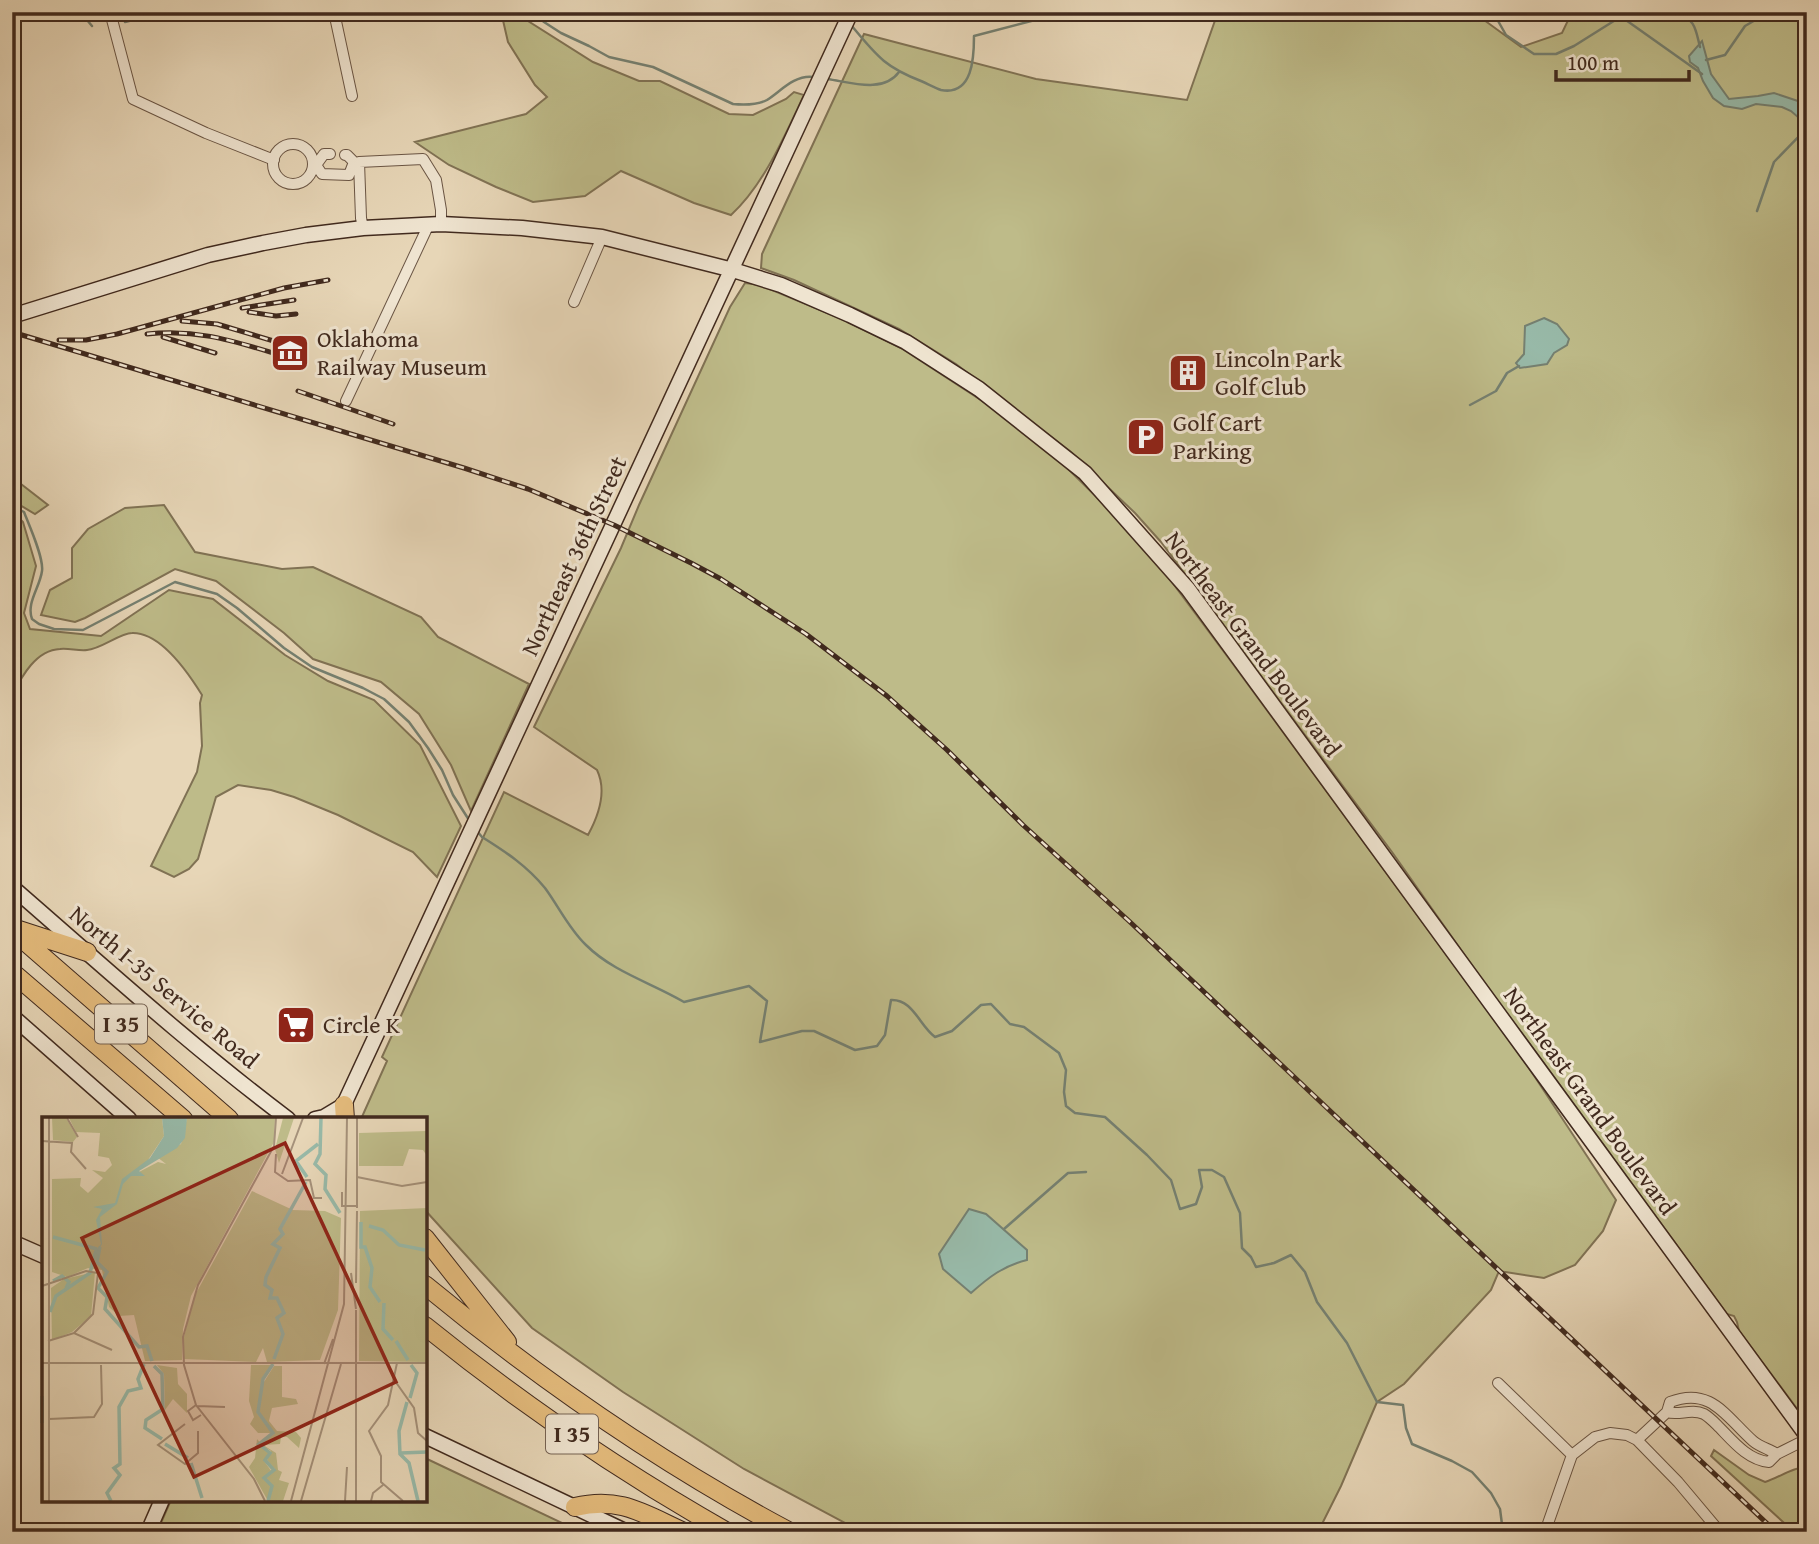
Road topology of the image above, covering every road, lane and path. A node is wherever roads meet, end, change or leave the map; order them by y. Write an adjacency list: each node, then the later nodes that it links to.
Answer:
1 (110, 12): 7 (street)
2 (334, 12): 4 (street)
3 (851, 12): 13 (street, Northeast 36th Street)
4 (352, 96)
5 (330, 154): 9 (street)
6 (345, 155): 8 (street)
7 (274, 160): 9 (street); 9 (street)
8 (356, 162): 9 (street); 10 (street); 11 (street)
9 (315, 164)
10 (435, 224): 11 (street, Northeast Grand Boulevard); 12 (street, Northeast Grand Boulevard); 16 (street)
11 (363, 228): 15 (street, Northeast Grand Boulevard)
12 (601, 237): 13 (street, Northeast Grand Boulevard); 14 (street)
13 (733, 270): 22 (street, Northeast 36th Street); 40 (street, Northeast Grand Boulevard)
14 (574, 302)
15 (12, 316)
16 (346, 401)
17 (12, 887): 19 (street, North I-35 Service Road)
18 (12, 929): 19 (highway); 25 (highway, I 35)
19 (87, 951): 26 (street, North I-35 Service Road)
20 (12, 972): 24 (highway, I 35)
21 (12, 1016): 23 (street)
22 (342, 1114): 27 (street)
23 (127, 1117)
24 (181, 1117)
25 (227, 1117)
26 (286, 1117)
27 (324, 1117)
28 (427, 1241): 33 (highway)
29 (12, 1242): 30 (street)
30 (42, 1255)
31 (427, 1287): 33 (highway, I 35)
32 (427, 1328): 52 (highway, I 35)
33 (522, 1361): 53 (highway, I 35)
34 (1498, 1383): 45 (street)
35 (1714, 1404): 36 (street); 37 (street); 38 (street)
36 (1667, 1412): 37 (street); 41 (street)
37 (1706, 1415): 42 (street)
38 (1745, 1433): 42 (street); 43 (street)
39 (427, 1437): 48 (street)
40 (1807, 1438): 44 (street)
41 (1637, 1440): 45 (street); 55 (street)
42 (1735, 1442): 46 (street)
43 (1759, 1446): 44 (street); 46 (street)
44 (1777, 1454): 46 (street)
45 (1572, 1455): 54 (street)
46 (1752, 1458)
47 (161, 1502): 49 (street)
48 (575, 1507): 50 (street); 51 (highway)
49 (148, 1532)
50 (627, 1532)
51 (684, 1532)
52 (727, 1532)
53 (790, 1532)
54 (1545, 1532)
55 (1720, 1532)

